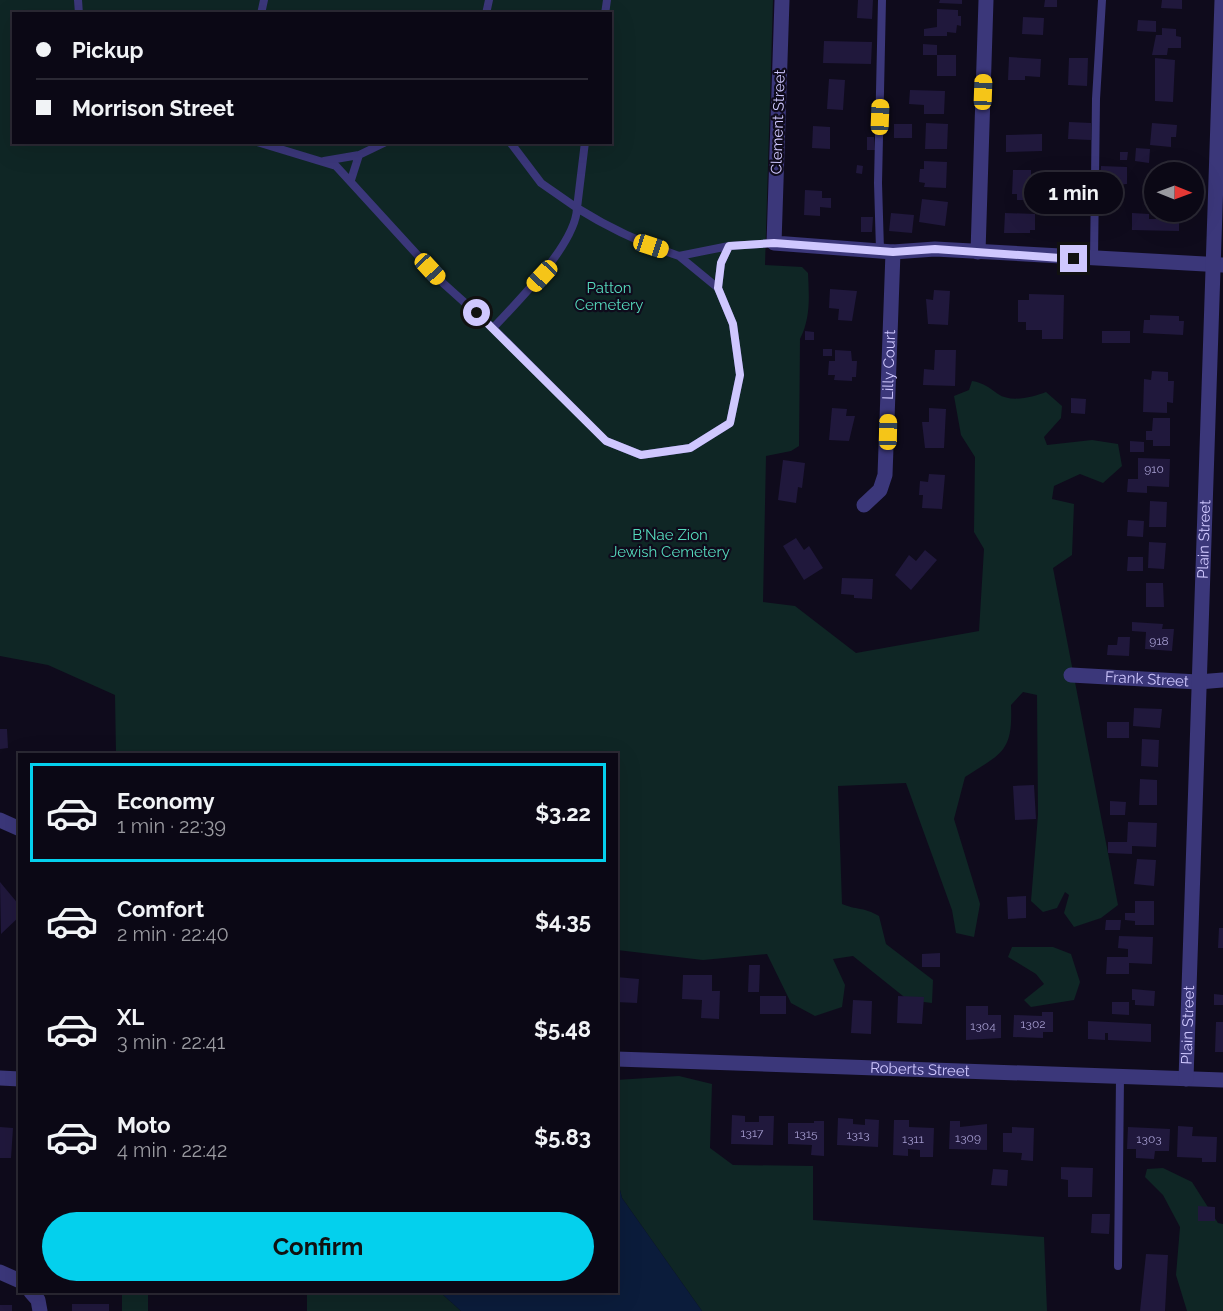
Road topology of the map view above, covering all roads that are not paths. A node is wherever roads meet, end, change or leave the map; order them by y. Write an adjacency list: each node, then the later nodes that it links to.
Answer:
1 (782, 0): 14 (street, Clement Street)
2 (882, 0): 16 (lane)
3 (986, 0): 17 (street)
4 (1102, 0): 19 (lane)
5 (1222, 0): 20 (street, Plain Street)
6 (264, 144): 11 (lane)
7 (382, 144): 10 (lane)
8 (512, 144): 13 (lane)
9 (585, 144): 13 (lane)
10 (359, 156): 11 (lane); 12 (lane)
11 (320, 161): 12 (lane)
12 (351, 180): 22 (lane)
13 (577, 208): 18 (lane); 22 (lane)
14 (774, 243): 15 (lane); 16 (street)
15 (729, 246): 18 (lane); 21 (lane)
16 (887, 251): 17 (street); 23 (street, Lilly Court)
17 (978, 252): 19 (street)
18 (679, 255): 21 (lane)
19 (1094, 260): 20 (street)
20 (1219, 265): 26 (street, Plain Street)
21 (718, 288): 22 (lane)
22 (494, 328)
23 (864, 505)
24 (1071, 675): 26 (street, Frank Street)
25 (1223, 680): 26 (street, Frank Street)
26 (1197, 681): 33 (street, Plain Street)
27 (0, 820): 28 (street)
28 (18, 828)
29 (618, 1059): 31 (street, Roberts Street)
30 (0, 1078): 32 (street)
31 (1120, 1078): 33 (street, Roberts Street); 35 (lane)
32 (18, 1079)
33 (1186, 1079): 34 (street, Roberts Street)
34 (1223, 1080)
35 (1119, 1266)
36 (0, 1272): 37 (street)
37 (18, 1280)
38 (32, 1293): 39 (street)
39 (40, 1311)

